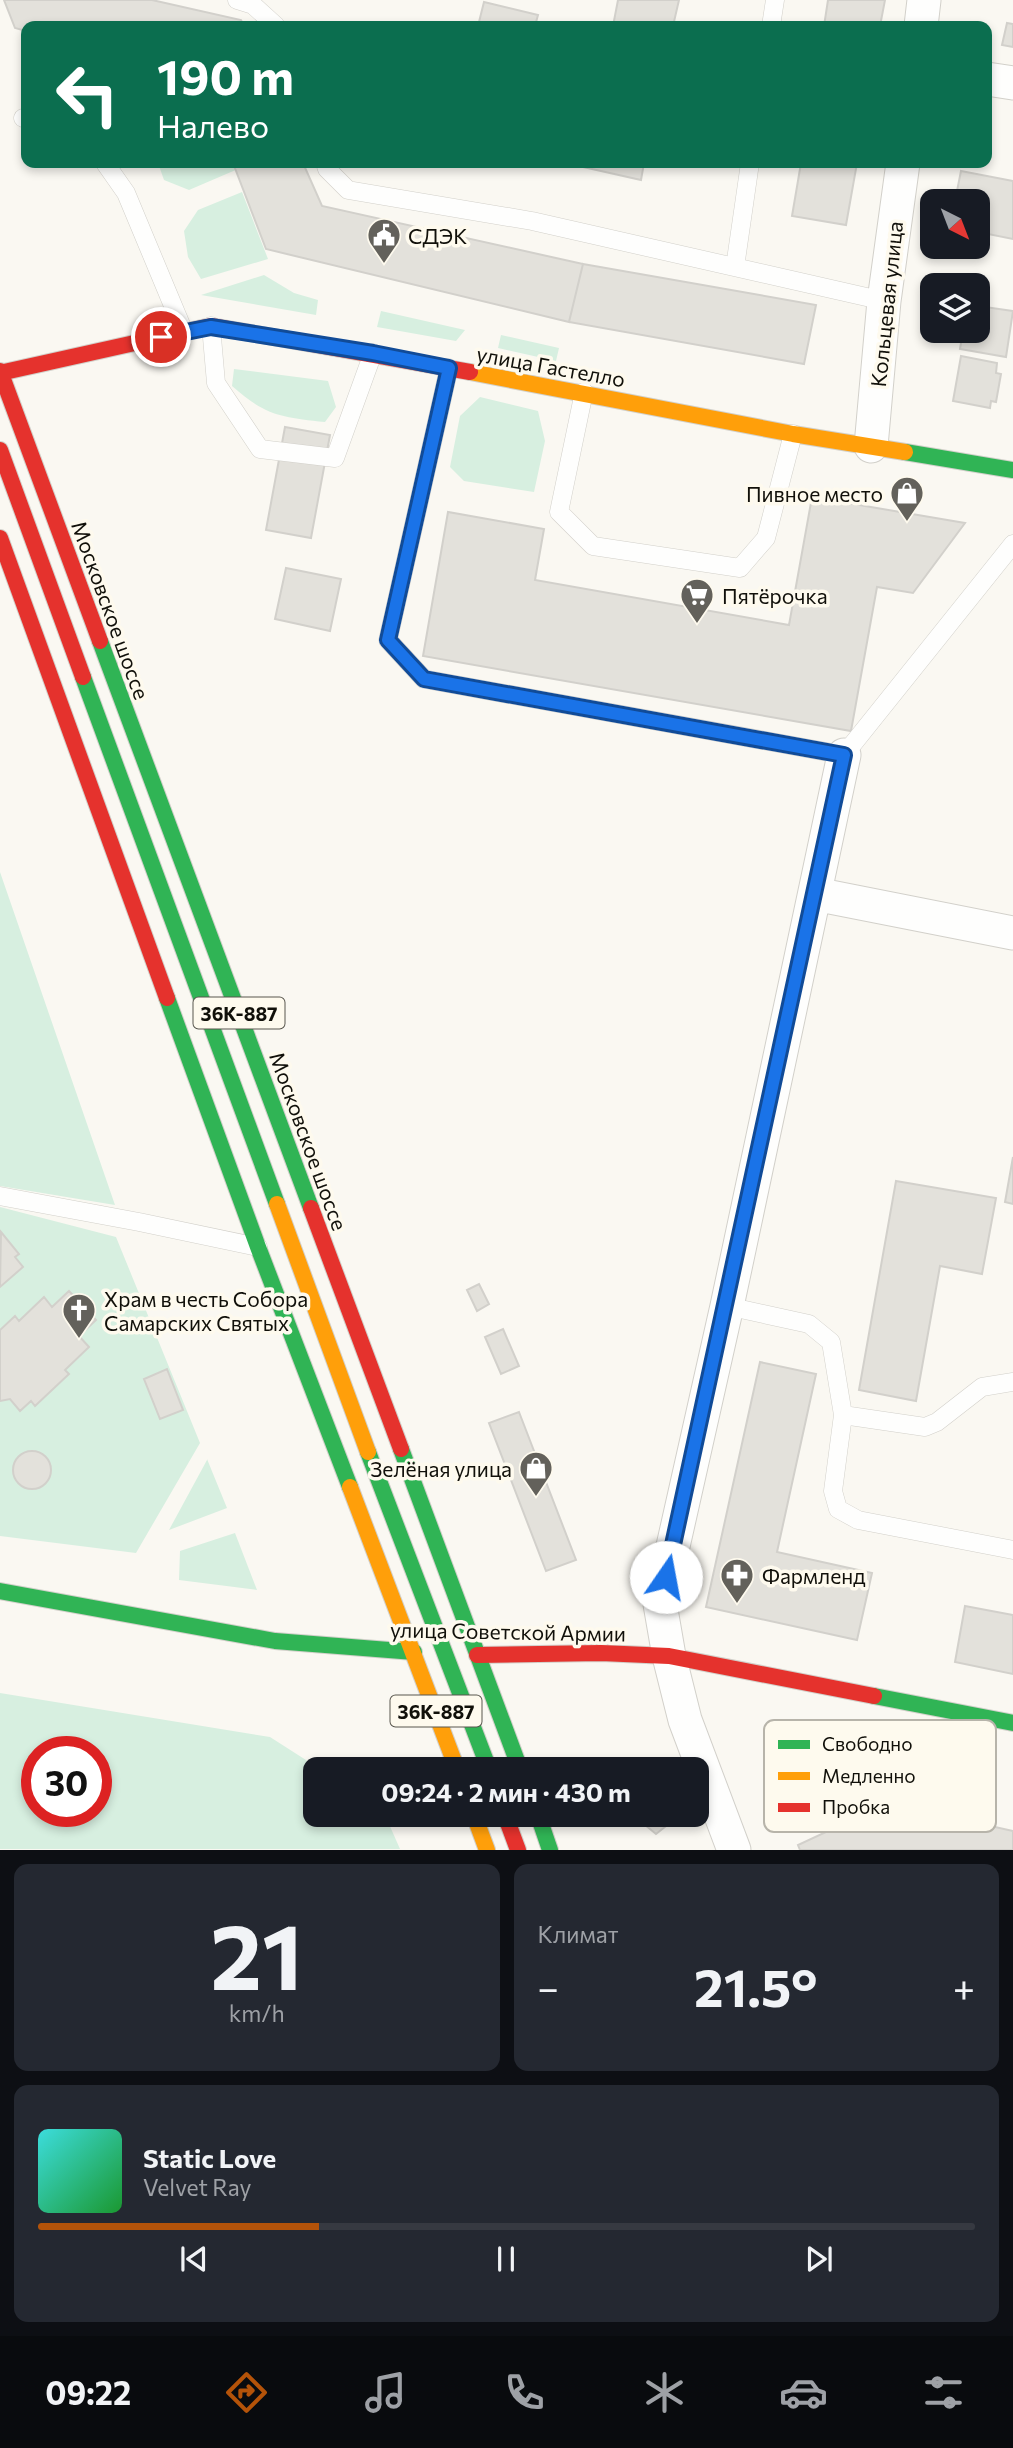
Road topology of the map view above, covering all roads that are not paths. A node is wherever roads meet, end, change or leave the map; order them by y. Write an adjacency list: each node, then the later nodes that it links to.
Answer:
1 (237, 0): 4 (lane)
2 (775, 0): 5 (lane)
3 (924, 0): 6 (street)
4 (271, 21)
5 (772, 21)
6 (922, 21)
7 (992, 80): 8 (street)
8 (1013, 83)
9 (108, 168): 16 (lane)
10 (327, 168): 13 (lane)
11 (749, 168): 13 (lane)
12 (902, 168): 14 (street, Кольцевая улица)
13 (735, 267): 14 (lane)
14 (884, 301): 22 (street, Кольцевая улица)
15 (211, 327): 16 (main road, улица Гастелло); 17 (main road, улица Гастелло); 17 (lane)
16 (184, 332): 19 (main road, улица Гастелло)
17 (373, 353): 18 (main road, улица Гастелло)
18 (449, 368): 20 (main road, улица Гастелло); 27 (lane)
19 (0, 372): 39 (main road, Московское шоссе / 36К-887)
20 (584, 392): 21 (main road, улица Гастелло); 21 (lane)
21 (793, 434): 22 (main road, улица Гастелло)
22 (871, 446): 24 (main road, улица Гастелло)
23 (0, 450): 38 (main road, 36К-887)
24 (1013, 470)
25 (0, 538): 31 (main road, 36К-887)
26 (1013, 544): 27 (lane)
27 (844, 755): 28 (street)
28 (815, 894): 29 (street); 32 (street)
29 (1013, 933)
30 (0, 1196): 31 (lane)
31 (258, 1247): 37 (main road, 36К-887)
32 (727, 1306): 34 (lane); 40 (street)
33 (1013, 1382): 34 (lane)
34 (843, 1415): 35 (lane)
35 (1013, 1550)
36 (0, 1591): 37 (main road, улица Советской Армии)
37 (414, 1652): 38 (main road, улица Советской Армии); 42 (main road, 36К-887)
38 (446, 1655): 39 (main road, улица Советской Армии); 43 (main road, 36К-887)
39 (477, 1655): 40 (main road, улица Советской Армии); 44 (main road, Московское шоссе / 36К-887)
40 (668, 1656): 41 (main road, улица Советской Армии); 51 (street)
41 (1013, 1723)
42 (453, 1757)
43 (484, 1757)
44 (515, 1757)
45 (478, 1827): 48 (main road)
46 (509, 1827): 49 (main road)
47 (542, 1827): 50 (main road)
48 (487, 1850)
49 (518, 1850)
50 (551, 1850)
51 (734, 1850)

